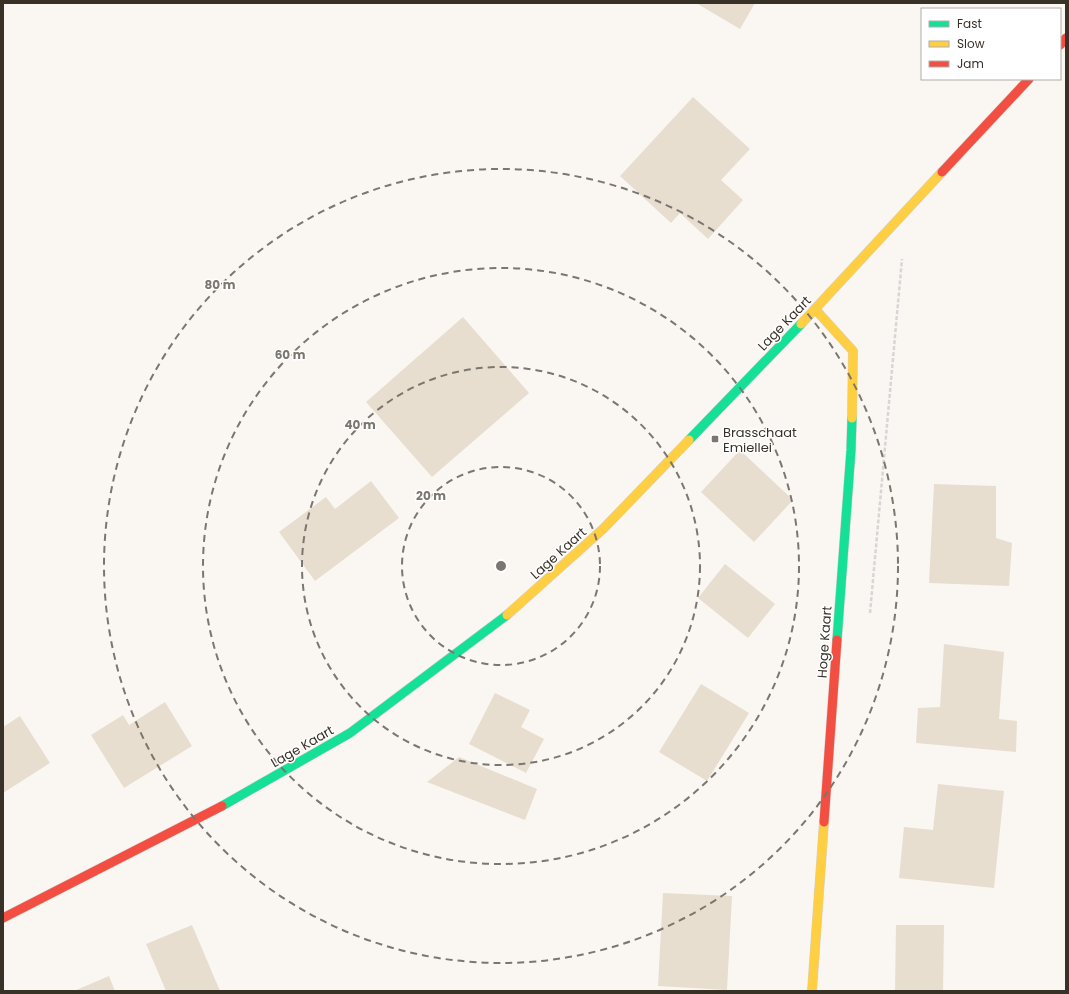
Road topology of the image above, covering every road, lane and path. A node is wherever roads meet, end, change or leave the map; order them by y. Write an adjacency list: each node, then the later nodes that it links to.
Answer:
1 (1027, 80): 2 (street, Lage Kaart)
2 (815, 309): 3 (street, Lage Kaart); 4 (street, Hoge Kaart)
3 (3, 918)
4 (812, 991)

